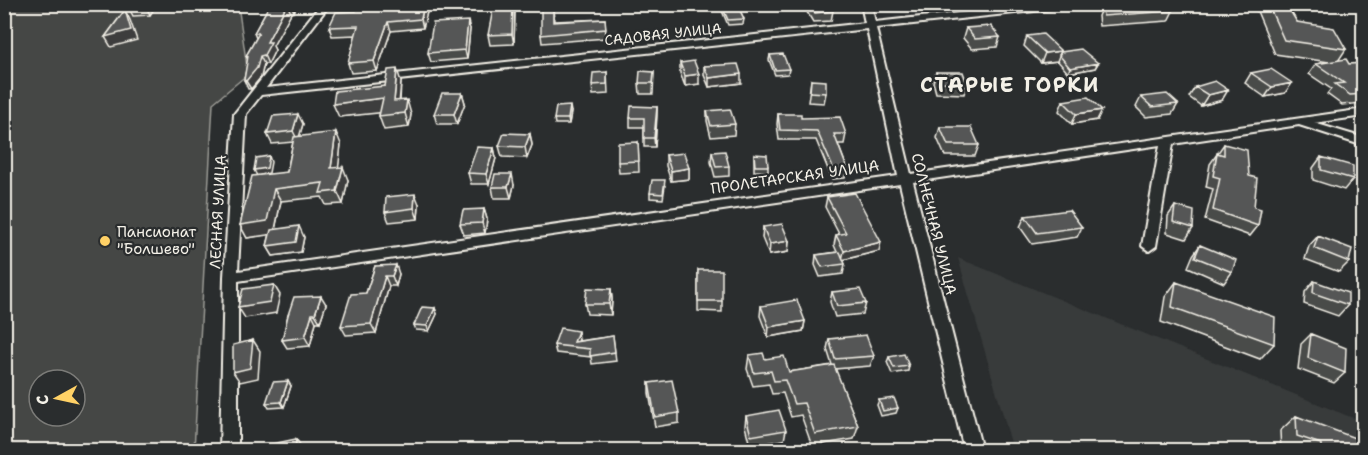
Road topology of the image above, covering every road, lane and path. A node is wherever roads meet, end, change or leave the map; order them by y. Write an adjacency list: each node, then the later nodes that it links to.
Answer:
1 (326, 4): 5 (street, ЛЕСНАЯ УЛИЦА)
2 (866, 4): 4 (street, СОЛНЕЧНАЯ УЛИЦА)
3 (1071, 4): 4 (street, САДОВАЯ УЛИЦА)
4 (871, 27): 5 (street, САДОВАЯ УЛИЦА); 10 (street, СОЛНЕЧНАЯ УЛИЦА)
5 (258, 92): 12 (street, ЛЕСНАЯ УЛИЦА)
6 (1364, 112): 7 (street, ПРОЛЕТАРСКАЯ УЛИЦА)
7 (1298, 121): 8 (street, ПРОЛЕТАРСКАЯ УЛИЦА); 9 (street)
8 (1167, 141): 10 (street, ПРОЛЕТАРСКАЯ УЛИЦА); 11 (street)
9 (1364, 142)
10 (905, 177): 12 (street, ПРОЛЕТАРСКАЯ УЛИЦА); 14 (street, СОЛНЕЧНАЯ УЛИЦА)
11 (1149, 246)
12 (231, 277): 13 (street, ЛЕСНАЯ УЛИЦА)
13 (229, 450)
14 (973, 450)

